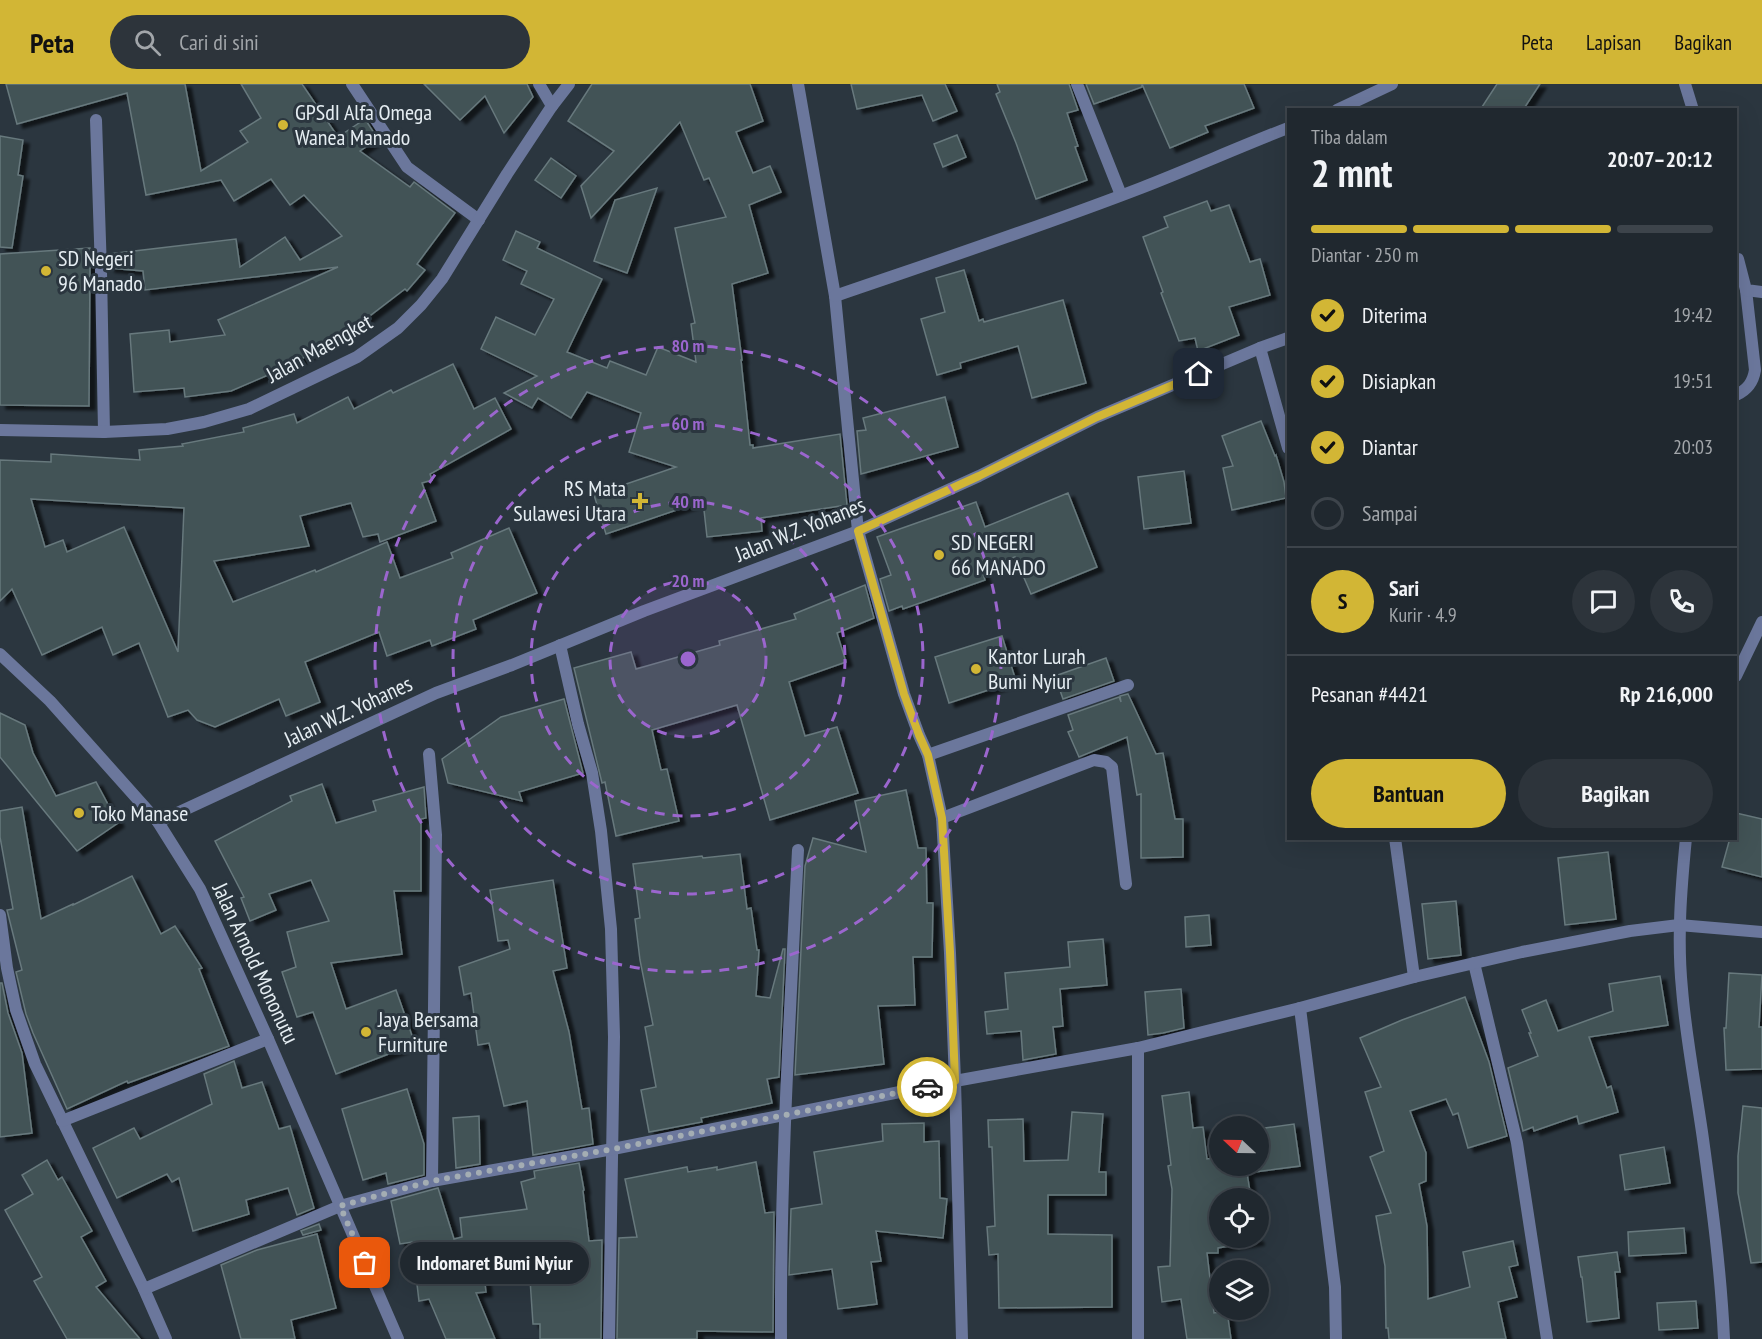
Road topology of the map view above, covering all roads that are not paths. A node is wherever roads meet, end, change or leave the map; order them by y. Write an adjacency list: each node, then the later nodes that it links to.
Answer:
1 (352, 84): 14 (street)
2 (539, 84): 8 (street)
3 (569, 84): 8 (street, Jalan Maengket)
4 (798, 84): 18 (street)
5 (1077, 84): 13 (street)
6 (1392, 84): 9 (street)
7 (1685, 84): 10 (street)
8 (552, 106): 14 (street, Jalan Maengket)
9 (1341, 108)
10 (1692, 108)
11 (96, 120): 23 (street)
12 (1287, 129): 13 (street)
13 (1121, 195): 18 (street)
14 (478, 220): 23 (street, Jalan Maengket)
15 (1737, 259): 16 (street)
16 (1746, 290): 17 (street); 21 (street)
17 (1762, 292)
18 (835, 296): 25 (street)
19 (1287, 338): 20 (street, Jalan W.Z. Yohanes)
20 (1260, 348): 24 (street); 25 (street, Jalan W.Z. Yohanes)
21 (1737, 393)
22 (0, 430): 23 (street, Jalan Maengket)
23 (104, 432)
24 (1287, 444)
25 (858, 531): 27 (street, Jalan W.Z. Yohanes); 32 (street)
26 (1762, 622): 29 (street)
27 (561, 645): 34 (street, Jalan W.Z. Yohanes); 50 (street)
28 (0, 654): 34 (street, Jalan Arnold Mononutu)
29 (1737, 674)
30 (1128, 685): 32 (street)
31 (429, 754): 51 (street)
32 (928, 755): 33 (street)
33 (942, 818): 38 (street); 47 (street)
34 (158, 822): 45 (street, Jalan Arnold Mononutu)
35 (1395, 840): 43 (street)
36 (1686, 840): 40 (street)
37 (798, 850): 48 (street)
38 (1126, 884)
39 (0, 915): 49 (street)
40 (1679, 924): 41 (street); 42 (street); 62 (street)
41 (1762, 932)
42 (1474, 963): 43 (street); 61 (street)
43 (1414, 977): 44 (street)
44 (1300, 1008): 46 (street); 60 (street)
45 (268, 1038): 49 (street); 52 (street, Jalan Arnold Mononutu)
46 (1138, 1048): 47 (street); 59 (street)
47 (955, 1081): 48 (street); 58 (street)
48 (784, 1115): 50 (street); 57 (street)
49 (62, 1121): 53 (street)
50 (613, 1149): 51 (street); 56 (street)
51 (432, 1181): 52 (street)
52 (340, 1206): 53 (street); 55 (street, Jalan Arnold Mononutu)
53 (144, 1289): 54 (street)
54 (166, 1339)
55 (398, 1339)
56 (609, 1339)
57 (781, 1339)
58 (962, 1339)
59 (1138, 1339)
60 (1336, 1339)
61 (1547, 1339)
62 (1724, 1339)

